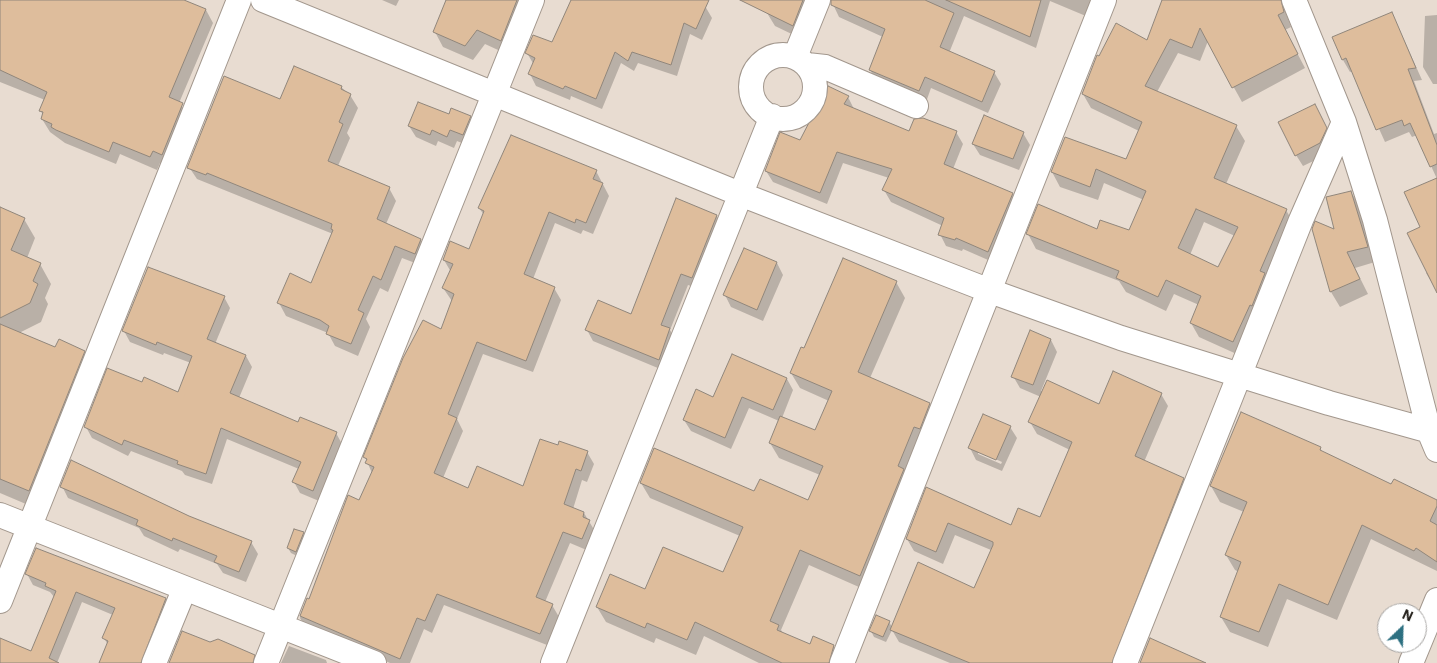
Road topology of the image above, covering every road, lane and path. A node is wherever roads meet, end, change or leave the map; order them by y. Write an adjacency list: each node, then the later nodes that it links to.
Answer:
1 (239, 0): 17 (street)
2 (263, 0): 8 (street)
3 (532, 0): 8 (street)
4 (818, 0): 7 (street)
5 (1104, 0): 13 (street)
6 (1294, 0): 11 (street)
7 (801, 61): 9 (street); 10 (street); 10 (street)
8 (494, 94): 12 (street); 21 (street)
9 (916, 106)
10 (772, 116): 12 (street)
11 (1344, 122): 14 (street); 15 (street)
12 (740, 194): 13 (street); 25 (street)
13 (990, 292): 14 (street); 26 (street)
14 (1238, 375): 15 (street); 27 (street)
15 (1434, 438)
16 (0, 515): 17 (street)
17 (29, 527): 18 (street); 20 (street)
18 (184, 590): 21 (street); 22 (street)
19 (1437, 600): 28 (street)
20 (0, 601)
21 (280, 626): 23 (street); 24 (street)
22 (154, 663)
23 (266, 663)
24 (374, 663)
25 (553, 663)
26 (842, 663)
27 (1125, 663)
28 (1411, 663)

